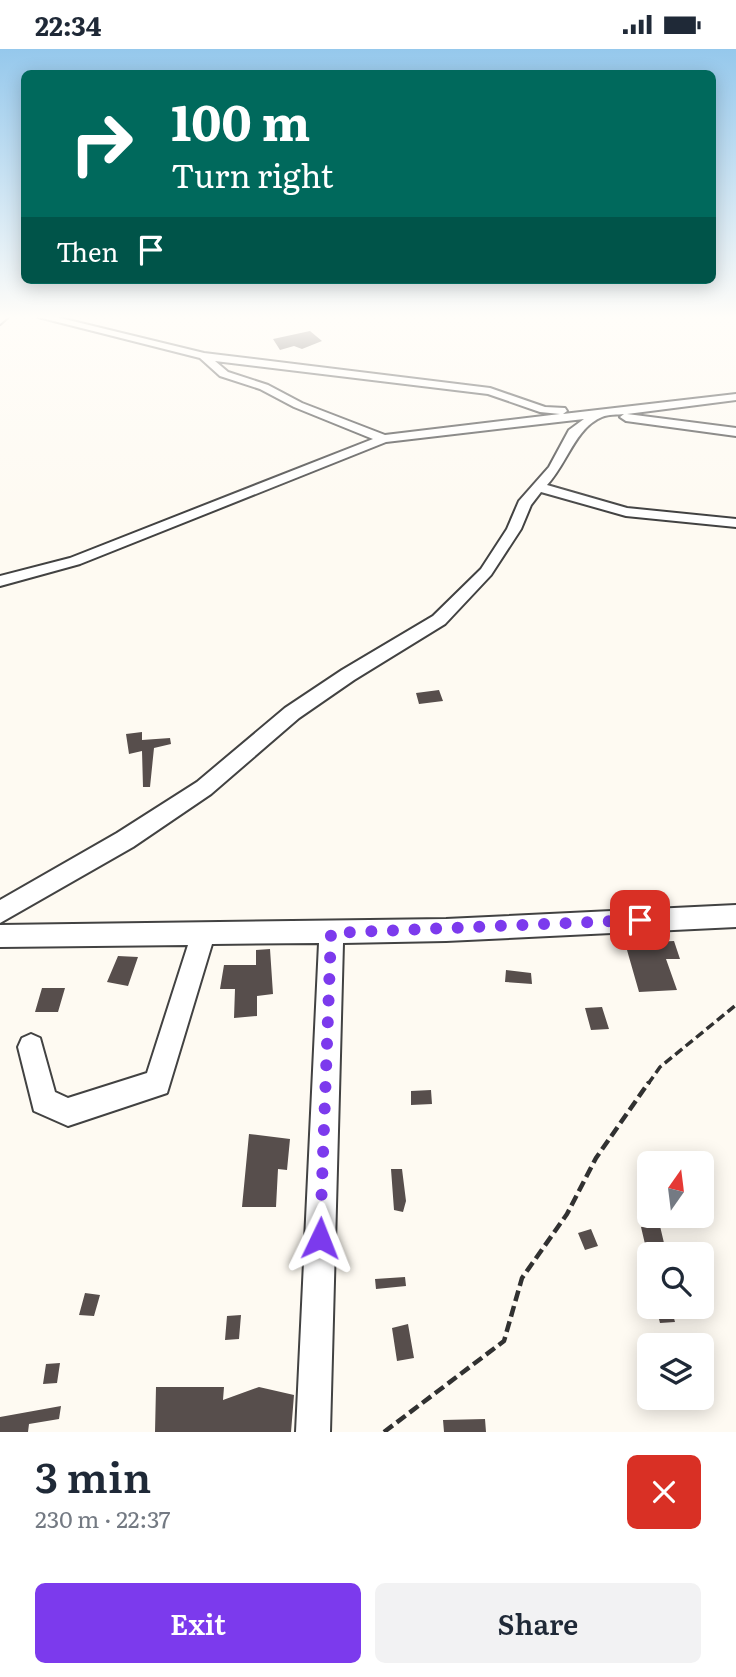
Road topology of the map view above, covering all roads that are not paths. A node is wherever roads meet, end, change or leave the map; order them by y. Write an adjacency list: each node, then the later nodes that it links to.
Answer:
1 (247, 382): 6 (street)
2 (413, 382): 4 (street)
3 (736, 397): 4 (street)
4 (599, 413): 5 (street); 6 (street); 7 (street)
5 (736, 432)
6 (384, 439): 9 (street)
7 (538, 487): 8 (street); 10 (street)
8 (736, 523)
9 (0, 581)
10 (0, 912)
11 (736, 916): 12 (street)
12 (331, 933): 13 (street); 16 (street)
13 (203, 935): 14 (street); 15 (street)
14 (0, 936)
15 (31, 1047)
16 (313, 1432)

